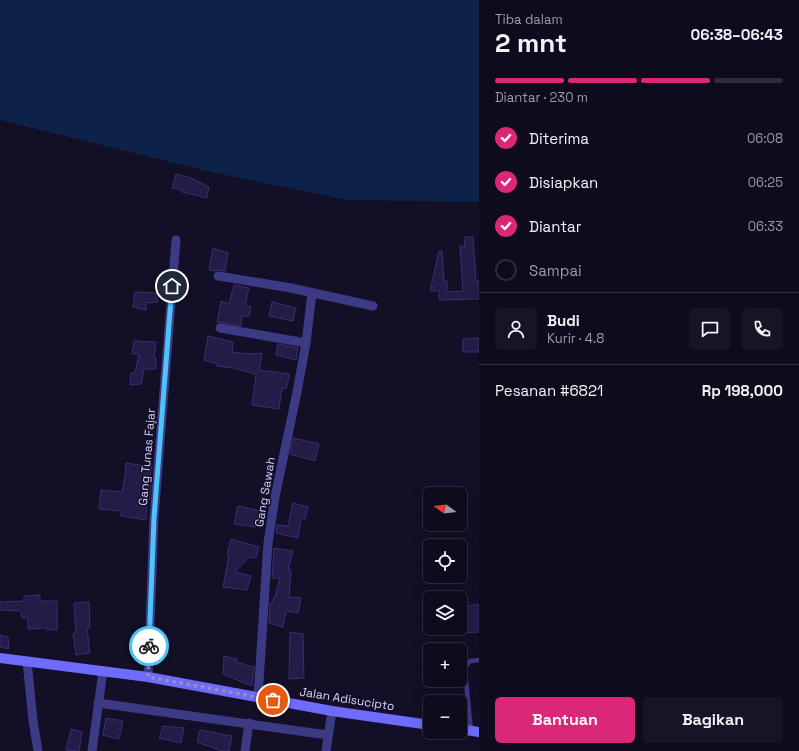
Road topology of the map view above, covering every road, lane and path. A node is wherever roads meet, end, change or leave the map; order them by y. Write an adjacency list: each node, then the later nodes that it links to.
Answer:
1 (176, 240): 11 (street, Gang Tunas Fajar)
2 (218, 276): 3 (street)
3 (312, 293): 4 (street); 6 (street, Gang Sawah)
4 (373, 306)
5 (220, 328): 6 (street)
6 (306, 343): 12 (street, Gang Sawah)
7 (0, 658): 9 (main road, Jalan Adisucipto)
8 (479, 660): 17 (lane)
9 (28, 661): 10 (main road, Jalan Adisucipto); 19 (street)
10 (103, 671): 11 (main road, Jalan Adisucipto); 13 (street)
11 (148, 677): 12 (main road, Jalan Adisucipto)
12 (258, 697): 14 (main road, Jalan Adisucipto)
13 (98, 703): 15 (street); 20 (street)
14 (332, 711): 16 (main road, Jalan Adisucipto); 18 (street)
15 (249, 723): 18 (street); 21 (street)
16 (423, 724)
17 (475, 731)
18 (328, 735): 22 (street)
19 (38, 751)
20 (92, 751)
21 (245, 751)
22 (326, 751)

